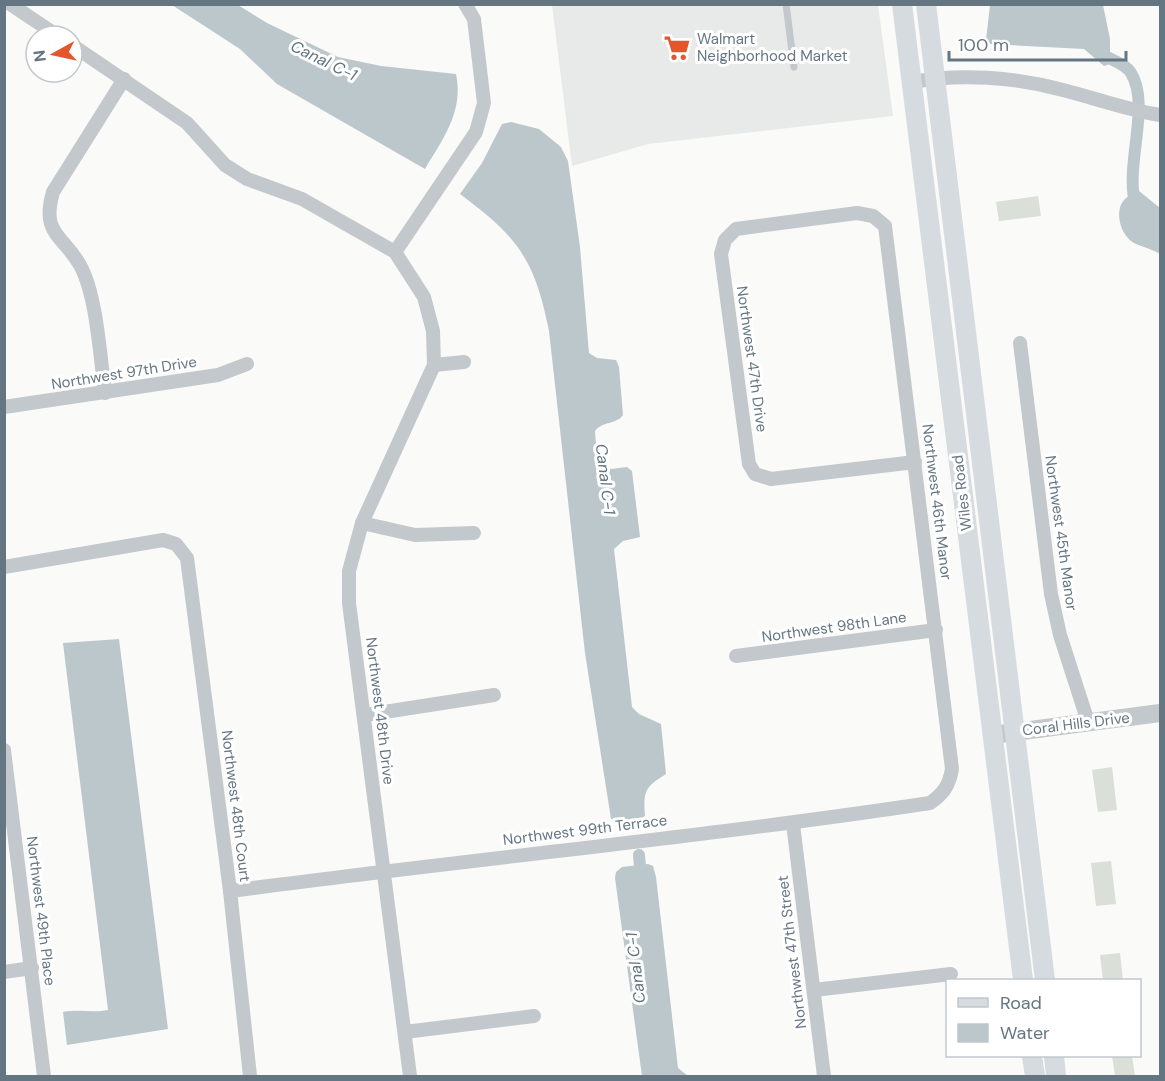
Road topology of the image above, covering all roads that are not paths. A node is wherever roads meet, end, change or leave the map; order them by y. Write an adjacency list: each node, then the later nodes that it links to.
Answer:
1 (10, 4): 6 (street)
2 (465, 4): 14 (street)
3 (786, 4): 8 (lane)
4 (902, 4): 11 (main road, Wiles Road)
5 (926, 4): 9 (main road, Wiles Road)
6 (40, 24)
7 (84, 53): 10 (street)
8 (794, 67)
9 (936, 78): 11 (street); 12 (street); 20 (main road, Wiles Road)
10 (124, 79): 14 (street); 19 (street)
11 (912, 82): 21 (main road, Wiles Road)
12 (1155, 114)
13 (873, 216): 23 (street, Northwest 46th Manor); 23 (street, Northwest 47th Drive)
14 (395, 252): 18 (street, Northwest 48th Drive)
15 (1020, 343): 32 (street, Northwest 45th Manor)
16 (464, 362): 18 (street)
17 (247, 364): 19 (street, Northwest 97th Drive)
18 (434, 365): 24 (street, Northwest 48th Drive)
19 (105, 393): 22 (street, Northwest 97th Drive)
20 (975, 404): 21 (main road); 33 (main road, Wiles Road)
21 (952, 406): 34 (main road, Wiles Road)
22 (4, 407)
23 (915, 462): 27 (street, Northwest 46th Manor)
24 (362, 523): 25 (street); 31 (street, Northwest 48th Drive)
25 (474, 533)
26 (4, 567): 39 (street, Northwest 48th Court)
27 (936, 630): 28 (street, Northwest 98th Lane); 36 (street, Northwest 46th Manor)
28 (736, 656)
29 (494, 695): 31 (street)
30 (1161, 713): 32 (street, Coral Hills Drive)
31 (365, 715): 38 (street, Northwest 48th Drive)
32 (1088, 722): 33 (street, Coral Hills Drive)
33 (1015, 732): 34 (street, Coral Hills Drive); 44 (main road, Wiles Road)
34 (992, 735): 43 (main road, Wiles Road)
35 (4, 750): 40 (street, Northwest 49th Place)
36 (941, 795): 37 (street, Northwest 99th Terrace)
37 (793, 824): 38 (street, Northwest 99th Terrace); 45 (street, Northwest 47th Street)
38 (382, 871): 39 (street, Northwest 99th Terrace); 47 (street, Northwest 48th Drive)
39 (230, 891): 51 (street, Northwest 48th Court)
40 (32, 968): 41 (street); 50 (street, Northwest 49th Place)
41 (4, 972)
42 (951, 974): 45 (street)
43 (1023, 979)
44 (1045, 979)
45 (814, 990): 53 (street, Northwest 47th Street)
46 (534, 1016): 47 (street)
47 (405, 1032): 52 (street, Northwest 48th Drive)
48 (1033, 1057): 54 (main road)
49 (1054, 1057): 55 (main road)
50 (44, 1077)
51 (250, 1077)
52 (410, 1077)
53 (824, 1077)
54 (1035, 1077)
55 (1056, 1077)

